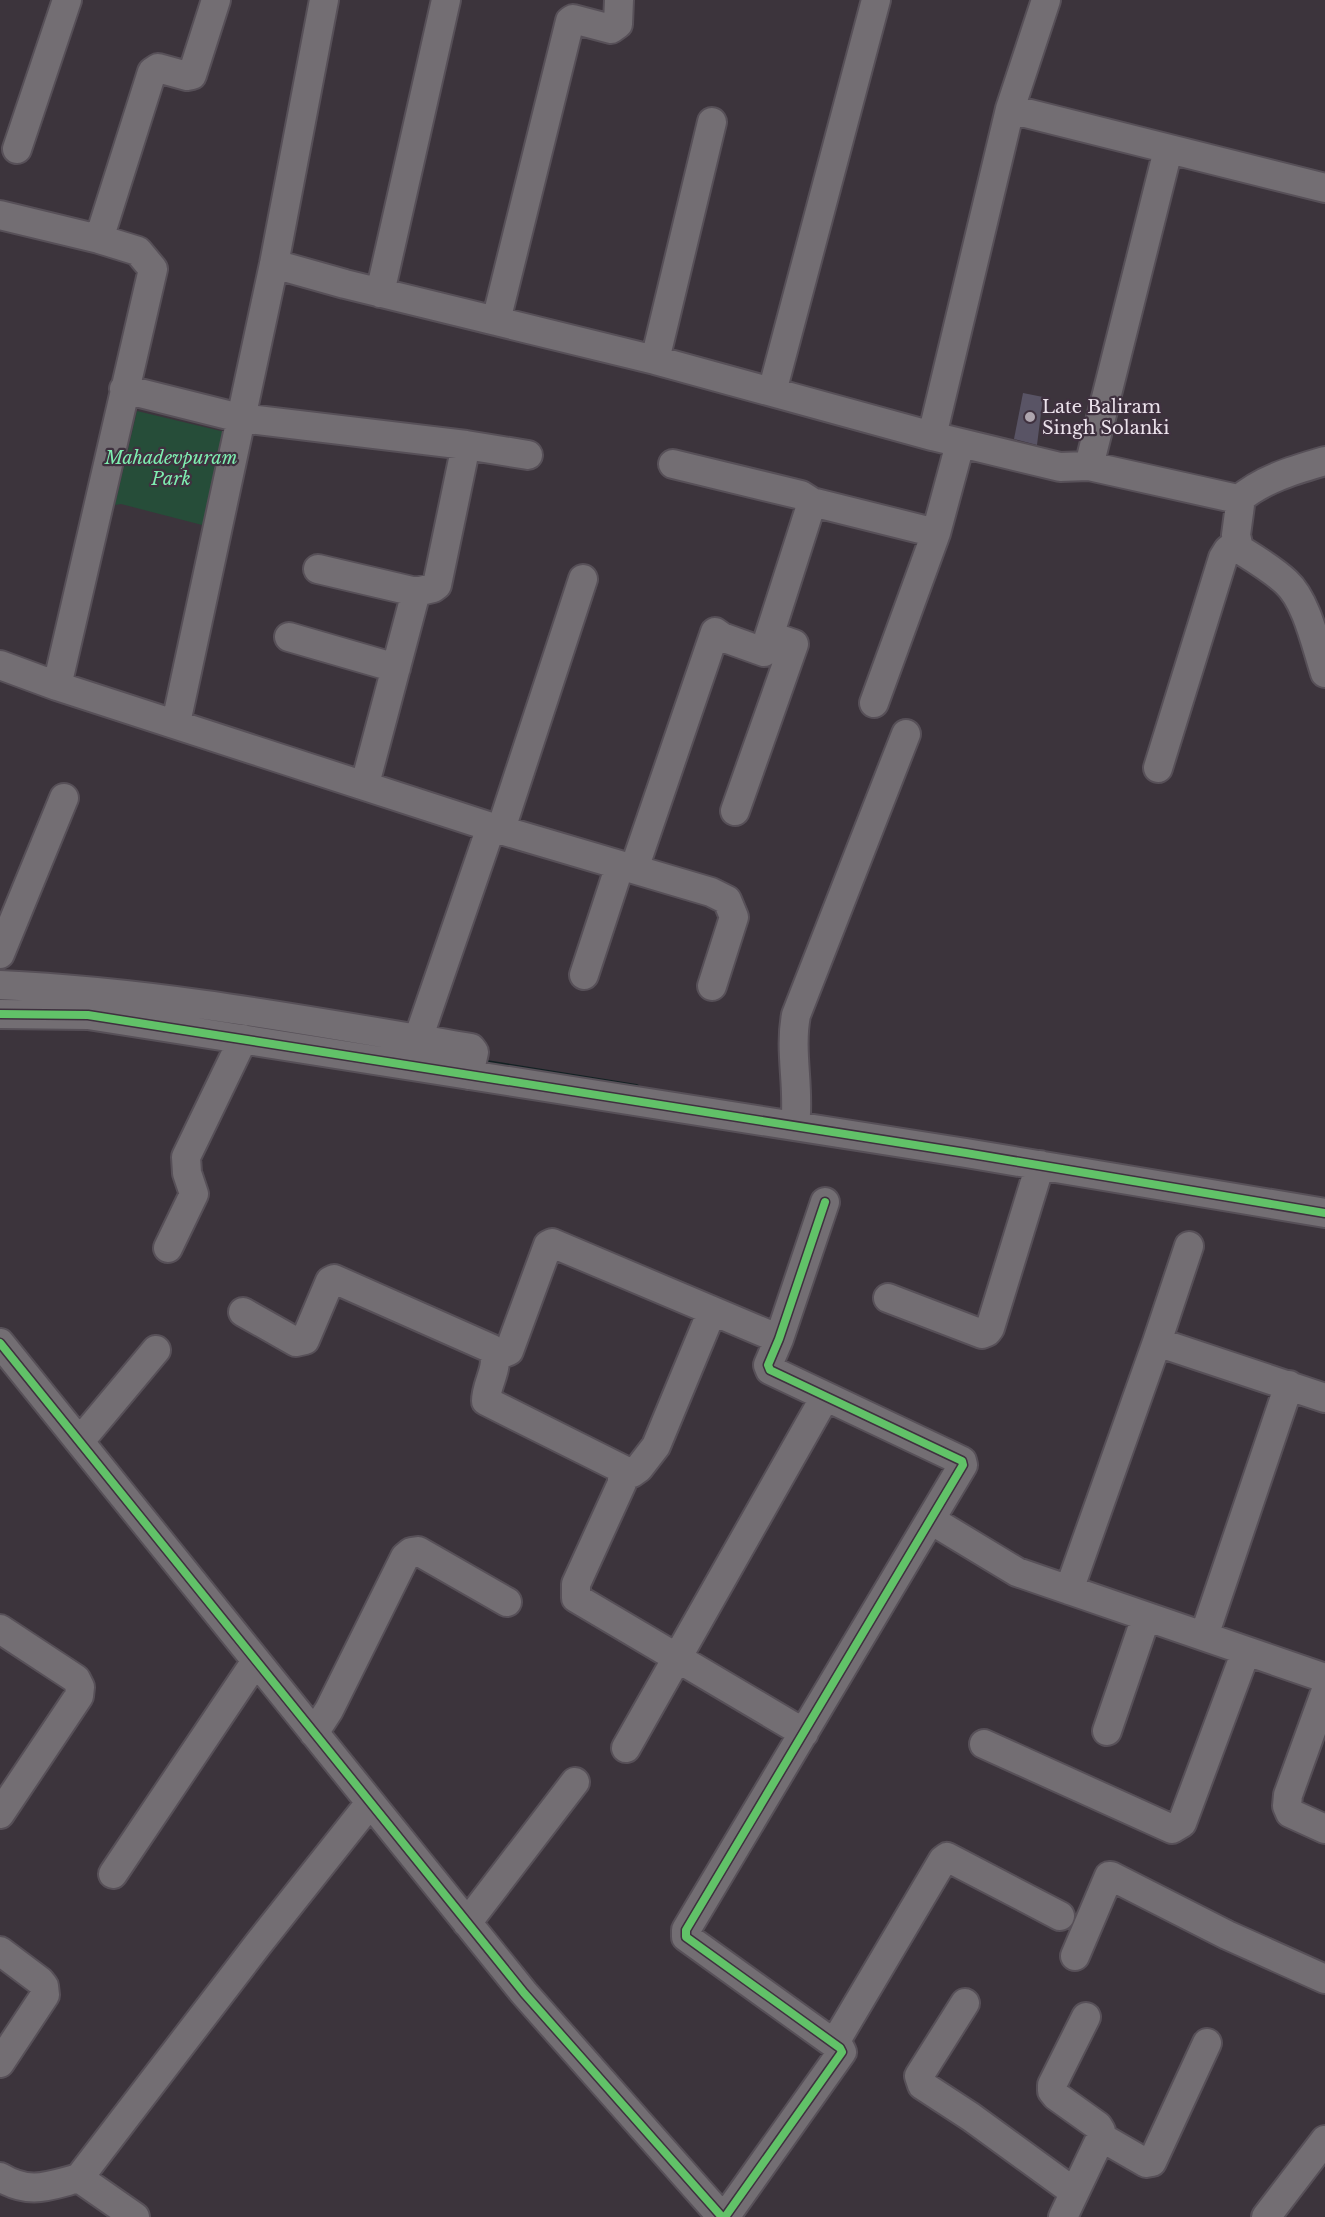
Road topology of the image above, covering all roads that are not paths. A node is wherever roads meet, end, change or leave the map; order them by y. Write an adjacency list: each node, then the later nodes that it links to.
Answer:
1 (67, 0): 10 (street)
2 (216, 0): 14 (street)
3 (324, 0): 15 (street)
4 (446, 0): 16 (street)
5 (619, 0): 17 (street)
6 (1046, 0): 8 (street)
7 (868, 2): 20 (street)
8 (1010, 109): 11 (street); 22 (street)
9 (712, 122): 18 (street)
10 (17, 149)
11 (1168, 150): 12 (street); 28 (street)
12 (1325, 188)
13 (0, 215): 14 (street)
14 (99, 239): 19 (street)
15 (274, 264): 16 (street); 21 (street)
16 (380, 293): 17 (street)
17 (496, 321): 18 (street)
18 (655, 360): 20 (street)
19 (124, 389): 21 (street); 41 (street)
20 (772, 392): 22 (street)
21 (240, 418): 24 (street); 43 (street)
22 (932, 436): 23 (street)
23 (960, 444): 28 (street); 31 (street)
24 (466, 445): 25 (street); 35 (street)
25 (528, 455)
26 (1325, 461): 29 (street)
27 (673, 464): 30 (street)
28 (1089, 466): 29 (street)
29 (1237, 501): 32 (street)
30 (812, 502): 31 (street); 36 (street)
31 (936, 533): 42 (street)
32 (1237, 543): 40 (street); 45 (street)
33 (318, 568): 35 (street)
34 (582, 579): 49 (street)
35 (416, 591): 39 (street)
36 (771, 636): 48 (street); 50 (street)
37 (289, 637): 39 (street)
38 (0, 665): 41 (street)
39 (396, 668): 46 (street)
40 (1325, 673)
41 (57, 686): 43 (street)
42 (874, 703)
43 (176, 723): 46 (street)
44 (906, 734): 58 (street)
45 (1158, 768)
46 (365, 784): 49 (street)
47 (64, 798): 51 (street)
48 (735, 811)
49 (496, 828): 50 (street); 56 (street)
50 (627, 867): 52 (street); 53 (street)
51 (0, 954)
52 (584, 975)
53 (712, 986)
54 (1, 1000): 55 (street); 56 (street)
55 (243, 1039): 57 (street); 63 (street)
56 (418, 1040): 57 (street)
57 (471, 1065): 58 (street)
58 (796, 1117): 59 (street)
59 (1040, 1165): 61 (street); 64 (street)
60 (825, 1202): 67 (street)
61 (1325, 1213)
62 (1190, 1246): 68 (street)
63 (168, 1248)
64 (888, 1298)
65 (712, 1311): 67 (street); 71 (street); 76 (street)
66 (243, 1312): 71 (street)
67 (779, 1339): 73 (street)
68 (1157, 1342): 72 (street); 78 (street)
69 (0, 1343): 75 (street)
70 (156, 1350): 75 (street)
71 (496, 1356): 76 (street)
72 (1288, 1385): 74 (street); 82 (street)
73 (825, 1397): 77 (street); 84 (street)
74 (1325, 1398)
75 (80, 1441): 85 (street)
76 (624, 1476): 84 (street)
77 (931, 1520): 78 (street); 90 (street)
78 (1068, 1590): 80 (street)
79 (507, 1602): 89 (street)
80 (1146, 1617): 82 (street); 88 (street)
81 (0, 1629): 95 (street)
82 (1204, 1636): 83 (street)
83 (1246, 1651): 86 (street); 91 (street)
84 (677, 1658): 90 (street); 92 (street)
85 (256, 1661): 89 (street); 97 (street)
86 (1325, 1678)
87 (1325, 1693): 96 (street)
88 (1107, 1731)
89 (314, 1733): 94 (street)
90 (804, 1733): 106 (street)
91 (984, 1744)
92 (626, 1748)
93 (575, 1782): 99 (street)
94 (370, 1803): 99 (street); 111 (street)
95 (0, 1814)
96 (1325, 1829)
97 (113, 1874)
98 (1060, 1916): 106 (street)
99 (467, 1923): 115 (street)
100 (0, 1951): 107 (street)
101 (1075, 1956): 102 (street)
102 (1325, 1979)
103 (965, 2003): 112 (street)
104 (1086, 2017): 108 (street)
105 (1207, 2043): 108 (street)
106 (834, 2044): 115 (street)
107 (0, 2063)
108 (1101, 2137): 112 (street)
109 (1325, 2140): 113 (street)
110 (0, 2176): 111 (street)
111 (79, 2178): 114 (street)
112 (1068, 2205)
113 (1273, 2215)
114 (135, 2217)
115 (723, 2217)

